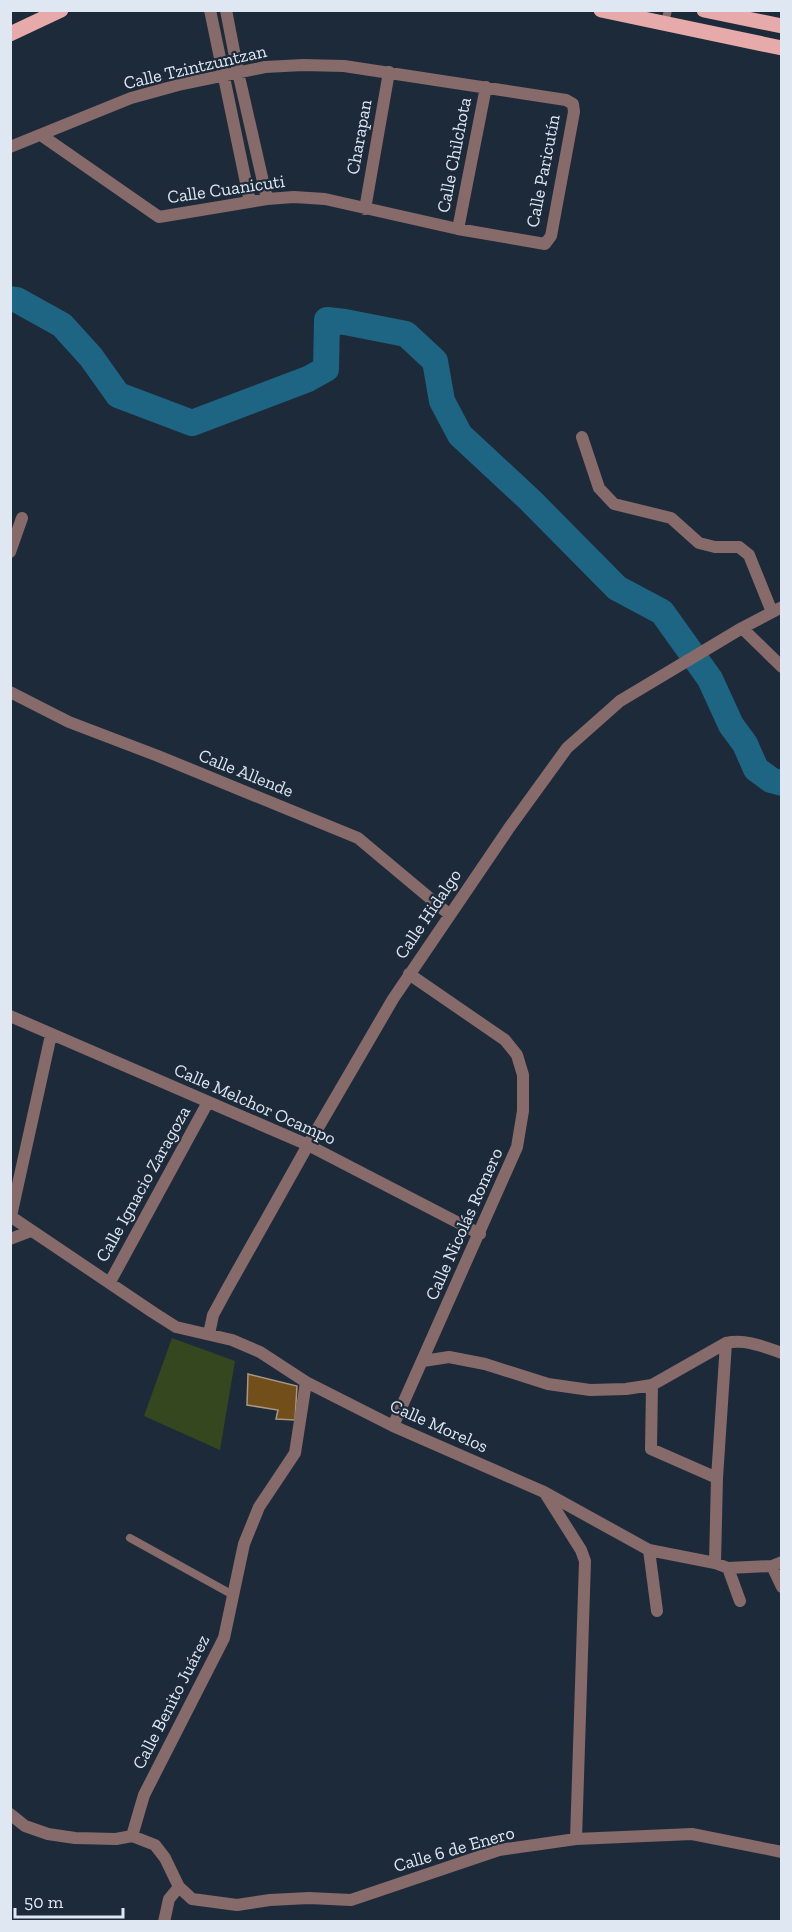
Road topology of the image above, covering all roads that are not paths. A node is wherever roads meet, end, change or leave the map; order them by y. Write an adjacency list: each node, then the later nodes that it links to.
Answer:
1 (61, 10): 8 (main road)
2 (210, 10): 12 (street)
3 (226, 10): 10 (street)
4 (601, 10): 6 (main road)
5 (704, 10): 7 (main road)
6 (667, 17): 9 (main road)
7 (782, 26)
8 (10, 34)
9 (782, 48)
10 (238, 72): 11 (street, Calle Tzintzuntzan); 12 (street, Calle Tzintzuntzan); 17 (street)
11 (389, 72): 13 (street, Calle Tzintzuntzan); 19 (street, Charapan)
12 (223, 75): 15 (street, Calle Tzintzuntzan); 18 (street)
13 (486, 87): 14 (street, Calle Tzintzuntzan); 20 (street, Calle Chilchota)
14 (573, 104): 21 (street, Calle Paricutín)
15 (41, 135): 16 (street, Calle Tzintzuntzan); 18 (street, Calle Cuanicuti)
16 (10, 147)
17 (267, 199): 18 (street, Calle Cuanicuti); 19 (street, Calle Cuanicuti)
18 (250, 202)
19 (364, 209): 20 (street, Calle Cuanicuti)
20 (458, 229): 21 (street, Calle Cuanicuti)
21 (545, 244)
22 (582, 437): 25 (street)
23 (22, 518): 24 (street)
24 (10, 552)
25 (777, 610): 26 (street, Calle Hidalgo)
26 (741, 629): 27 (street); 29 (street, Calle Hidalgo)
27 (782, 667)
28 (10, 692): 29 (street, Calle Allende)
29 (450, 915): 30 (street, Calle Hidalgo)
30 (409, 974): 34 (street, Calle Hidalgo); 37 (street, Calle Nicolás Romero)
31 (10, 1016): 32 (street, Calle Melchor Ocampo)
32 (51, 1035): 33 (street, Calle Melchor Ocampo); 35 (street)
33 (208, 1102): 34 (street, Calle Melchor Ocampo); 39 (street, Calle Ignacio Zaragoza)
34 (308, 1144): 37 (street, Calle Melchor Ocampo); 40 (street, Calle Hidalgo)
35 (11, 1216): 36 (street, Calle Morelos)
36 (31, 1231): 38 (street); 39 (street, Calle Morelos)
37 (480, 1234): 43 (street, Calle Nicolás Romero)
38 (10, 1239)
39 (110, 1282): 40 (street, Calle Morelos)
40 (209, 1334): 44 (street, Calle Morelos)
41 (726, 1343): 42 (street); 45 (street); 47 (street)
42 (782, 1353)
43 (423, 1361): 45 (street); 46 (street, Calle Nicolás Romero)
44 (306, 1382): 46 (street, Calle Morelos); 55 (street, Calle Benito Juárez)
45 (652, 1385): 47 (street)
46 (393, 1426): 48 (street, Calle Morelos)
47 (717, 1478): 51 (street)
48 (544, 1492): 50 (street, Calle Morelos); 60 (street)
49 (130, 1538): 55 (lane)
50 (649, 1550): 51 (street, Calle Morelos); 57 (street)
51 (715, 1563): 53 (street, Calle Morelos)
52 (777, 1564): 53 (street); 54 (street)
53 (728, 1568): 56 (street)
54 (782, 1587)
55 (233, 1595): 59 (street, Calle Benito Juárez)
56 (740, 1600)
57 (657, 1611)
58 (10, 1814): 59 (street)
59 (132, 1836): 62 (street)
60 (576, 1839): 61 (street, Calle 6 de Enero); 62 (street, Calle 6 de Enero)
61 (782, 1852)
62 (178, 1887): 63 (street)
63 (164, 1922)

